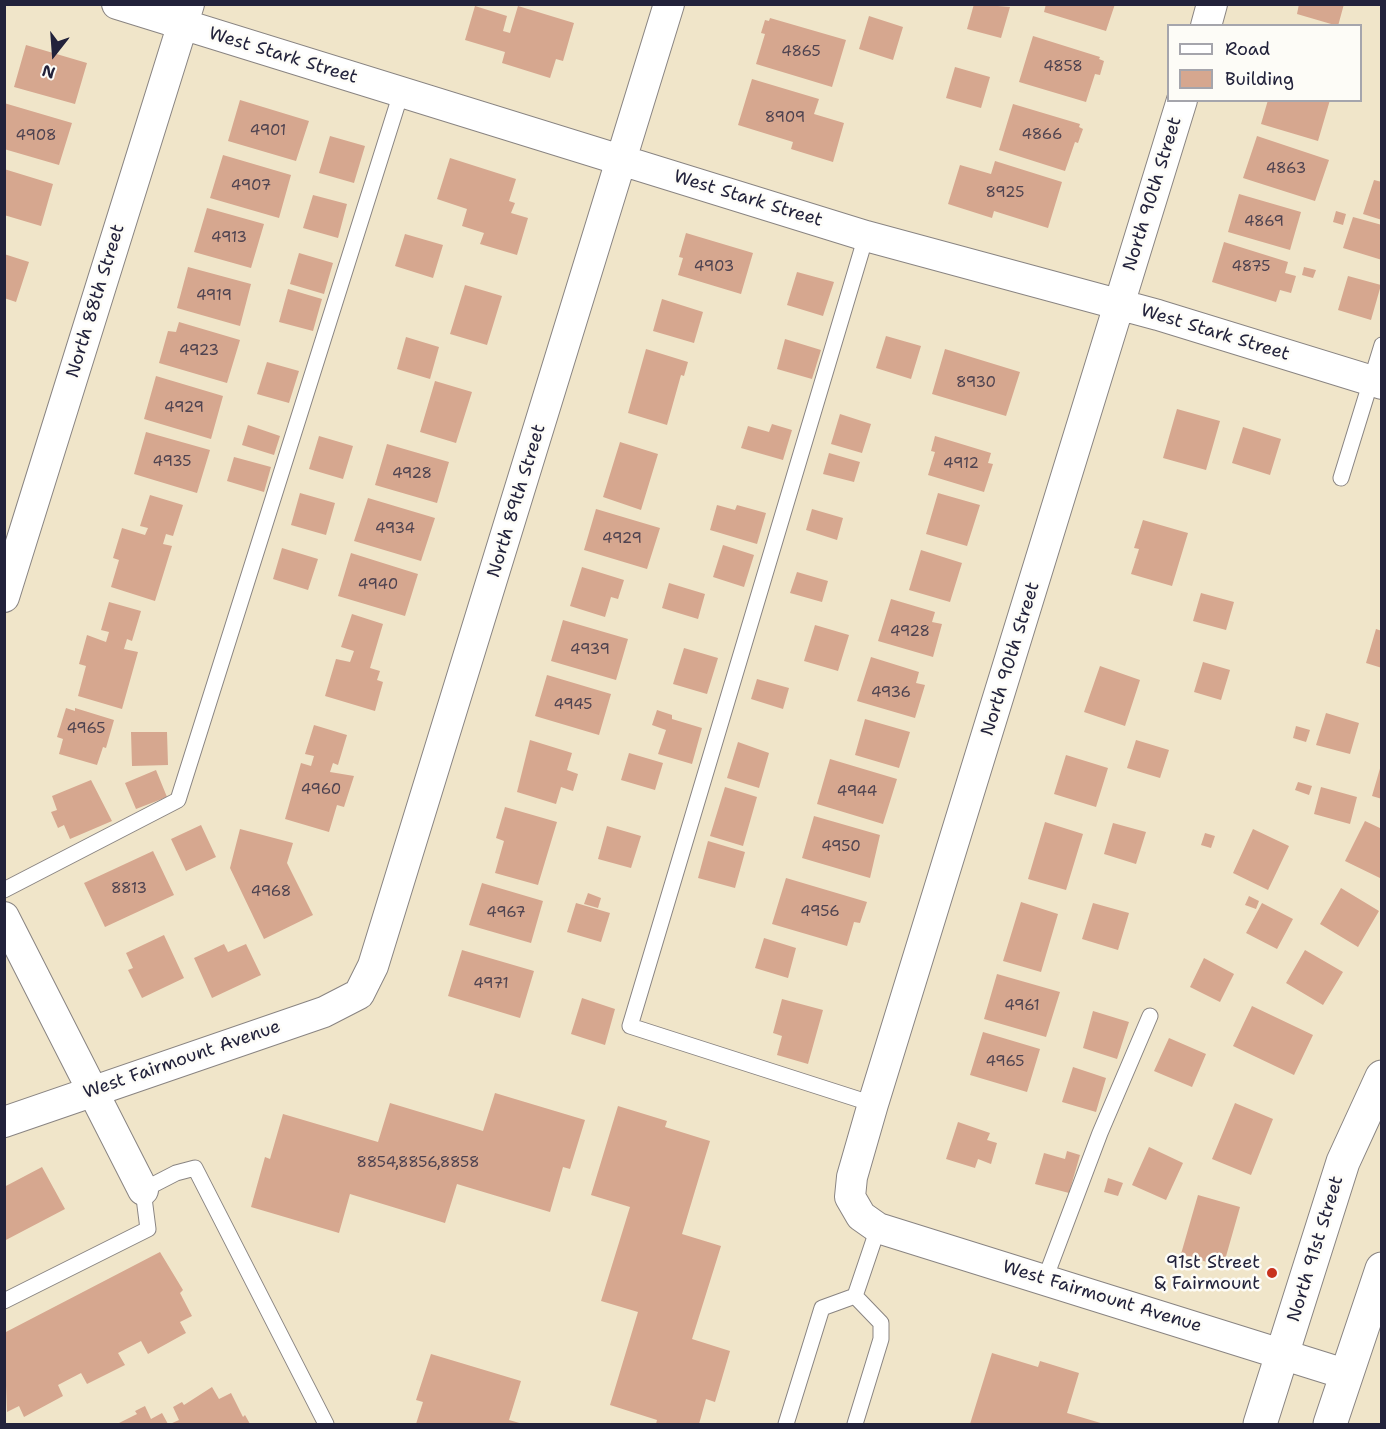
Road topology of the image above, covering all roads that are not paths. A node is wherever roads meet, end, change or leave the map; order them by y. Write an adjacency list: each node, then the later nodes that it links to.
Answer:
1 (117, 4): 4 (street, West Stark Street)
2 (669, 4): 8 (street, North 89th Street)
3 (1212, 4): 5 (street)
4 (185, 15): 6 (street, West Stark Street); 14 (street, North 88th Street)
5 (1207, 24)
6 (401, 93): 8 (street, West Stark Street); 15 (lane)
7 (1181, 102): 10 (street, North 90th Street)
8 (621, 160): 9 (street, West Stark Street); 17 (street, North 89th Street)
9 (866, 236): 10 (street, West Stark Street); 21 (lane)
10 (1120, 304): 12 (street, West Stark Street); 21 (street, North 90th Street)
11 (1382, 345): 12 (lane)
12 (1376, 383): 13 (lane)
13 (1341, 478)
14 (4, 597)
15 (4, 890)
16 (4, 916): 20 (street)
17 (358, 994): 20 (street, West Fairmount Avenue)
18 (1150, 1016): 26 (lane)
19 (1382, 1077): 29 (main road, North 91st Street)
20 (92, 1091): 22 (street, West Fairmount Avenue); 23 (street)
21 (873, 1104): 24 (street, North 90th Street)
22 (4, 1122)
23 (143, 1190): 28 (lane); 31 (lane)
24 (869, 1222): 26 (street, West Fairmount Avenue); 27 (lane)
25 (1382, 1269): 30 (main road)
26 (1045, 1279): 29 (street, West Fairmount Avenue)
27 (855, 1296): 32 (lane); 33 (lane)
28 (4, 1301)
29 (1283, 1354): 30 (street, West Fairmount Avenue); 34 (main road, North 91st Street)
30 (1345, 1374): 35 (main road)
31 (326, 1425)
32 (786, 1425)
33 (855, 1425)
34 (1260, 1425)
35 (1330, 1425)

